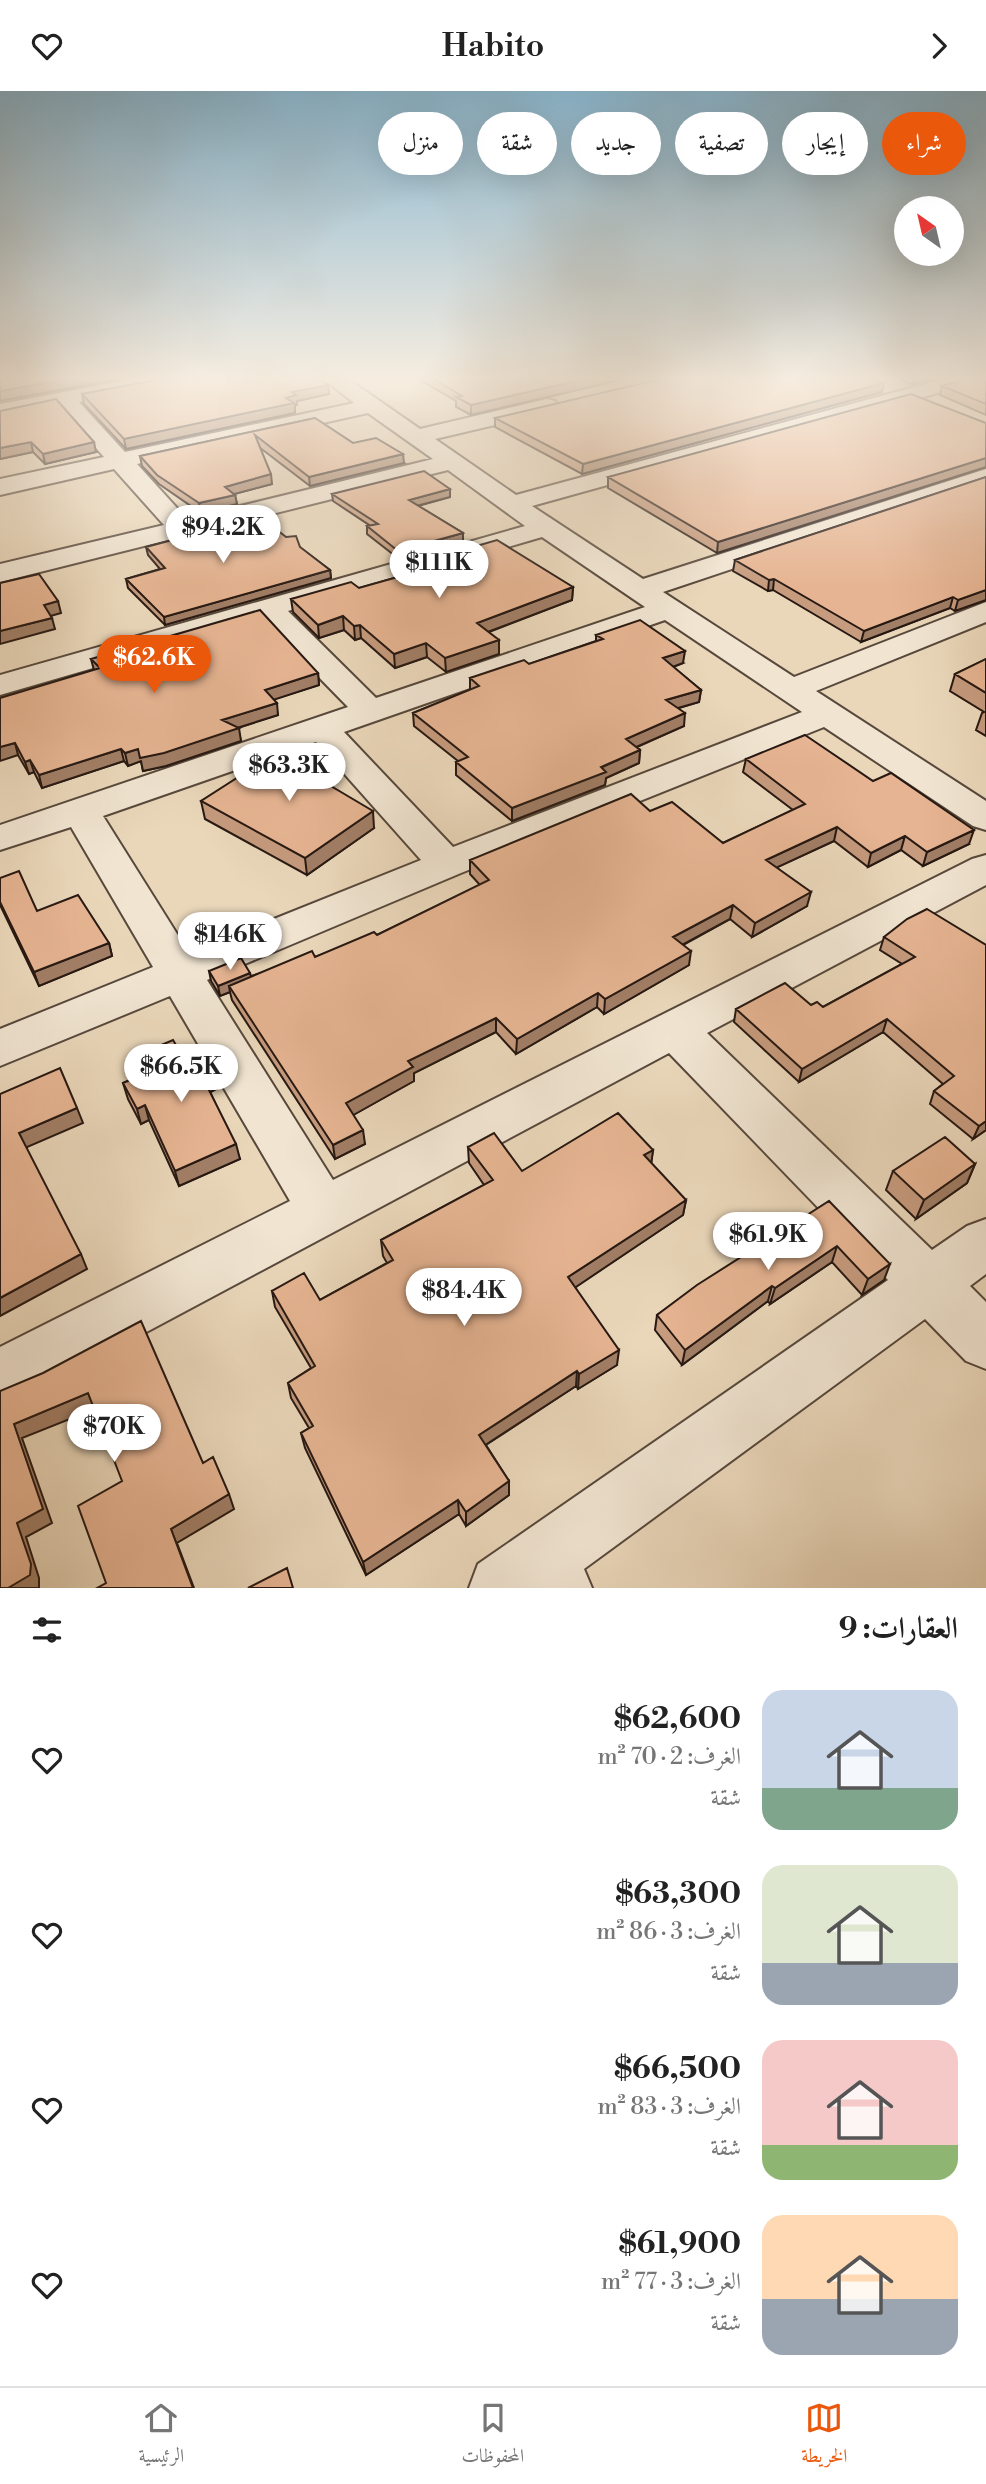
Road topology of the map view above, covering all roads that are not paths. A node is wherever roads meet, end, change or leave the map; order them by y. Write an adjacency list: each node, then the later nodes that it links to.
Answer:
1 (108, 447): 5 (street)
2 (162, 447): 5 (street)
3 (430, 447): 6 (street)
4 (718, 447): 9 (street)
5 (120, 460): 8 (street); 11 (street)
6 (452, 462): 9 (street); 11 (street)
7 (986, 476): 13 (street)
8 (0, 487)
9 (511, 504): 10 (street)
10 (546, 528): 13 (street); 14 (street)
11 (181, 529): 12 (street)
12 (0, 573)
13 (639, 590): 15 (street)
14 (268, 608): 17 (street); 19 (street)
15 (668, 609): 18 (street); 19 (street)
16 (986, 611): 18 (street)
17 (2, 681)
18 (789, 690): 20 (street)
19 (370, 710): 21 (street)
20 (826, 714): 23 (street); 25 (street)
21 (321, 727): 22 (street); 25 (street)
22 (81, 811): 24 (street); 27 (street)
23 (986, 818)
24 (0, 838)
25 (447, 865): 27 (street)
26 (986, 868): 28 (street)
27 (181, 973): 29 (street); 30 (street)
28 (674, 1029): 30 (street); 32 (street)
29 (0, 1048)
30 (323, 1210): 34 (street)
31 (986, 1243): 32 (street)
32 (928, 1282): 33 (street); 35 (street)
33 (986, 1341)
34 (0, 1378)
35 (534, 1579)

